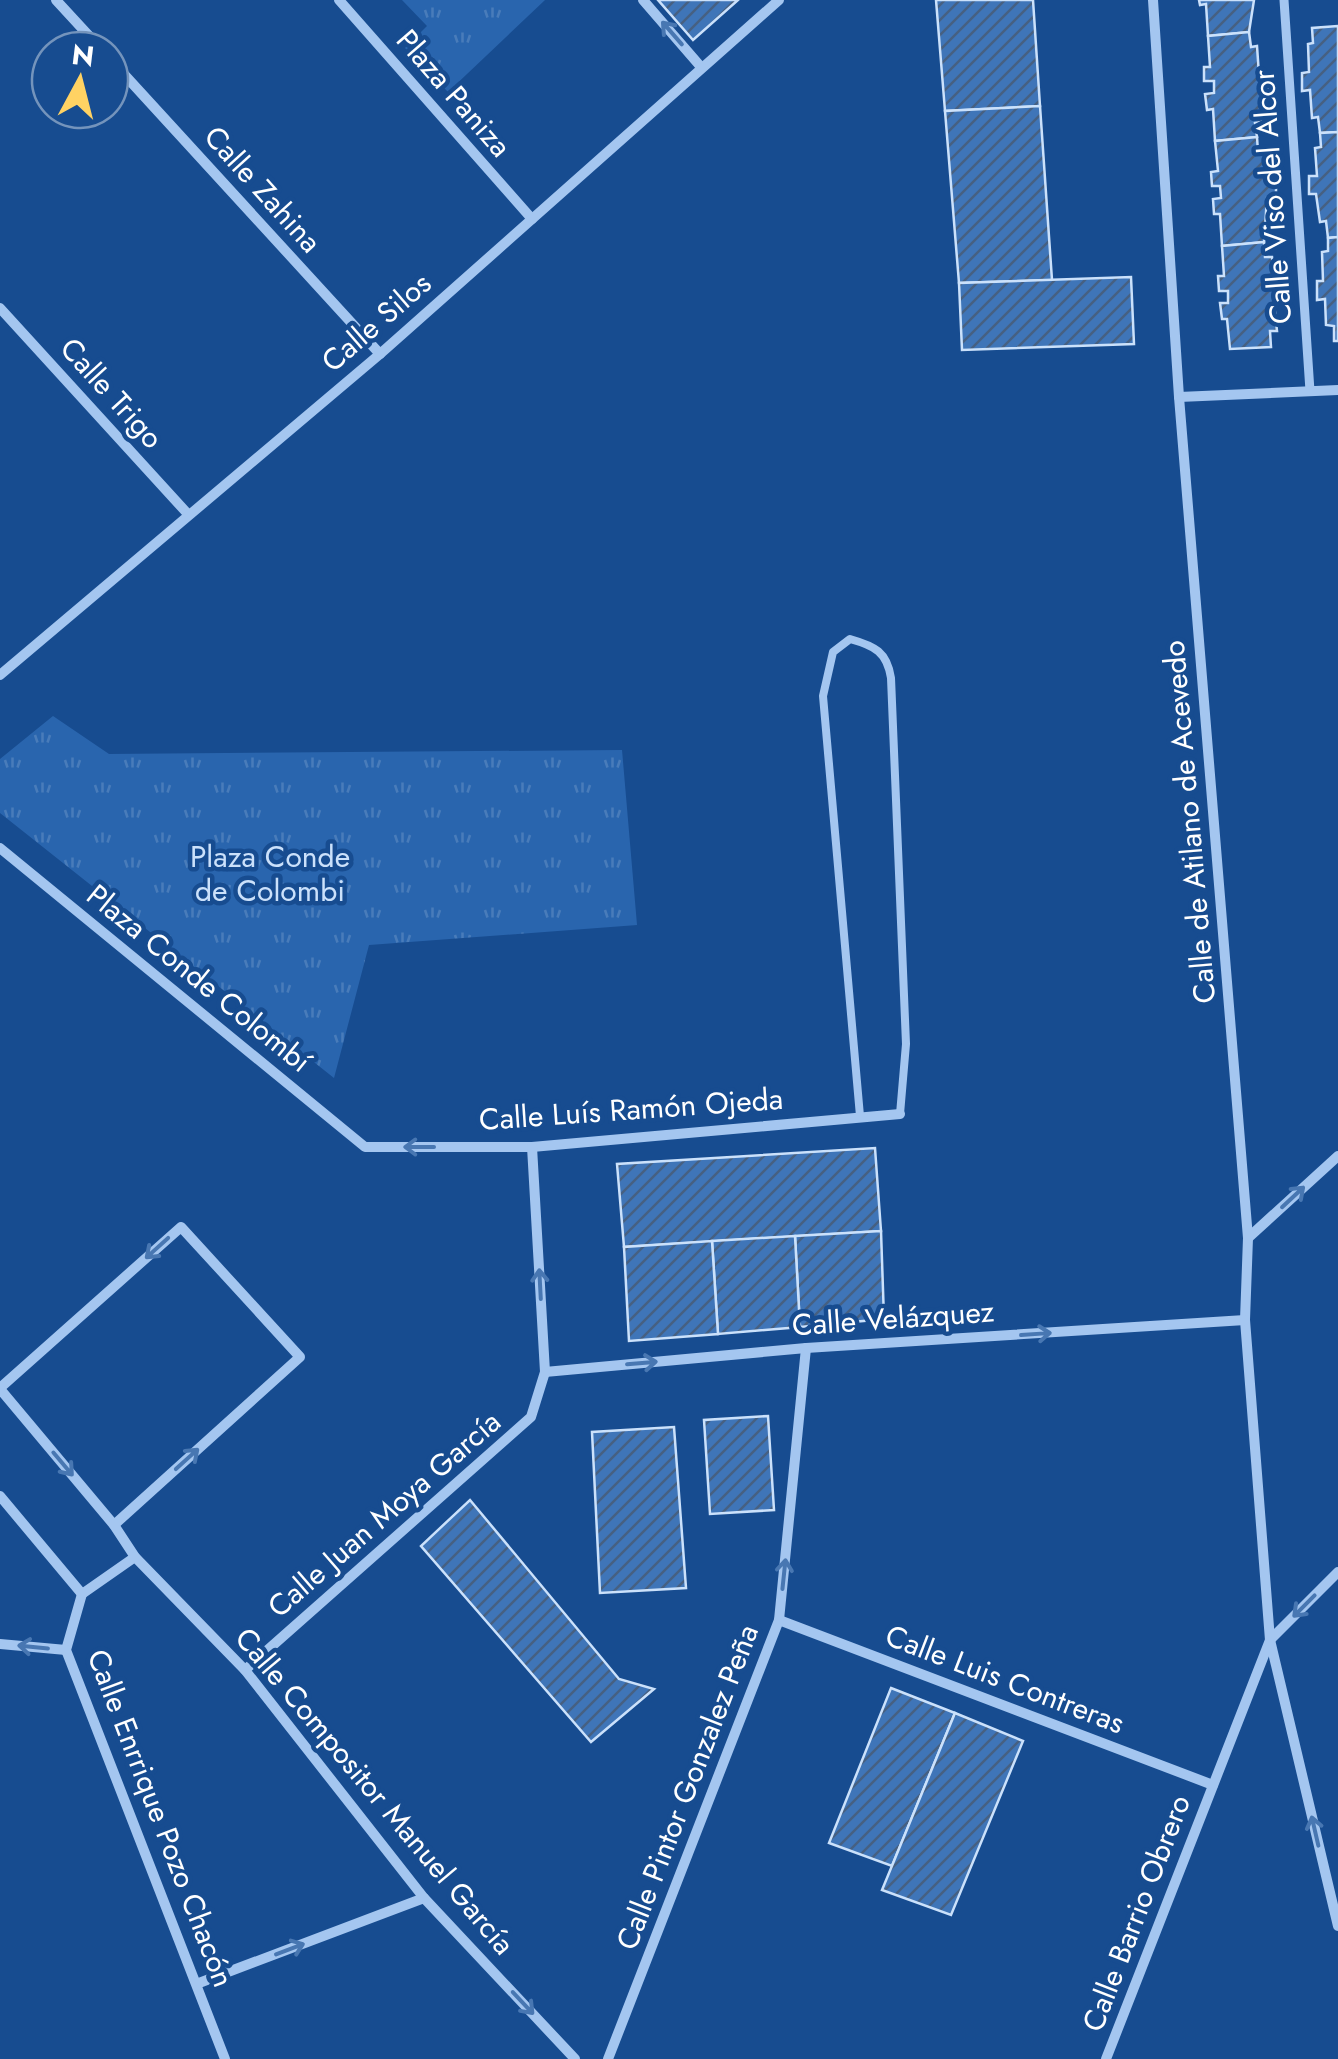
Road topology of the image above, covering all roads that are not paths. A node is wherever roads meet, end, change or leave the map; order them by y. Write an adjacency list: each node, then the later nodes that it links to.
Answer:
1 (56, 0): 7 (street)
2 (338, 0): 10 (street, Plaza Paniza)
3 (644, 0): 8 (street, one-way to 3)
4 (779, 0): 8 (street, Calle Silos)
5 (1154, 0): 15 (street, Calle de Atilano de Acevedo)
6 (1284, 0): 14 (street, Calle Viso del Alcor)
7 (84, 30)
8 (701, 67): 10 (street, Calle Silos)
9 (130, 81): 12 (street, Calle Zahina)
10 (532, 220): 12 (street, Calle Silos)
11 (0, 308): 16 (street, Calle Trigo)
12 (380, 354): 16 (street, Calle Silos)
13 (1338, 390): 14 (street)
14 (1310, 391): 15 (street)
15 (1178, 397): 24 (street, Calle de Atilano de Acevedo)
16 (186, 513): 17 (street, Calle Silos)
17 (0, 675)
18 (0, 848): 21 (street, Plaza Conde Colombí)
19 (900, 1114): 20 (street, Calle Luís Ramón Ojeda); 20 (lane)
20 (860, 1116): 22 (street, Calle Luís Ramón Ojeda)
21 (365, 1147): 22 (street, Calle Luís Ramón Ojeda, one-way to 21)
22 (532, 1147): 27 (street, Calle Juan Moya García, one-way to 22)
23 (1338, 1156): 24 (street, one-way to 23)
24 (1248, 1238): 25 (street, Calle de Atilano de Acevedo)
25 (1246, 1320): 26 (street, Calle Velázquez, one-way to 25); 35 (street, Calle de Atilano de Acevedo)
26 (806, 1348): 27 (street, Calle Velázquez, one-way to 26); 34 (street, Calle Pintor Gonzalez Peña, one-way to 26)
27 (545, 1372): 38 (street, Calle Juan Moya García)
28 (0, 1389): 30 (street, Calle Compositor Manuel García, one-way to 30); 30 (street, one-way to 28)
29 (0, 1496): 33 (street)
30 (114, 1525): 31 (street, Calle Compositor Manuel García)
31 (135, 1557): 33 (street); 38 (street, Calle Compositor Manuel García)
32 (1338, 1572): 35 (street, one-way to 35)
33 (82, 1594): 37 (street, Calle Enrrique Pozo Chacón)
34 (780, 1620): 39 (street, Calle Luis Contreras); 45 (street, Calle Pintor Gonzalez Peña)
35 (1270, 1640): 39 (street, Calle Barrio Obrero); 41 (street, Calle de Atilano de Acevedo, one-way to 35)
36 (0, 1644): 37 (street, one-way to 36)
37 (66, 1650): 42 (street, Calle Enrrique Pozo Chacón)
38 (245, 1670): 40 (street, Calle Compositor Manuel García)
39 (1213, 1785): 46 (street, Calle Barrio Obrero)
40 (424, 1898): 42 (street, one-way to 40); 44 (street, Calle Compositor Manuel García, one-way to 44)
41 (1338, 1926)
42 (199, 1984): 43 (street, Calle Enrrique Pozo Chacón)
43 (225, 2059)
44 (575, 2059)
45 (608, 2059)
46 (1106, 2059)

